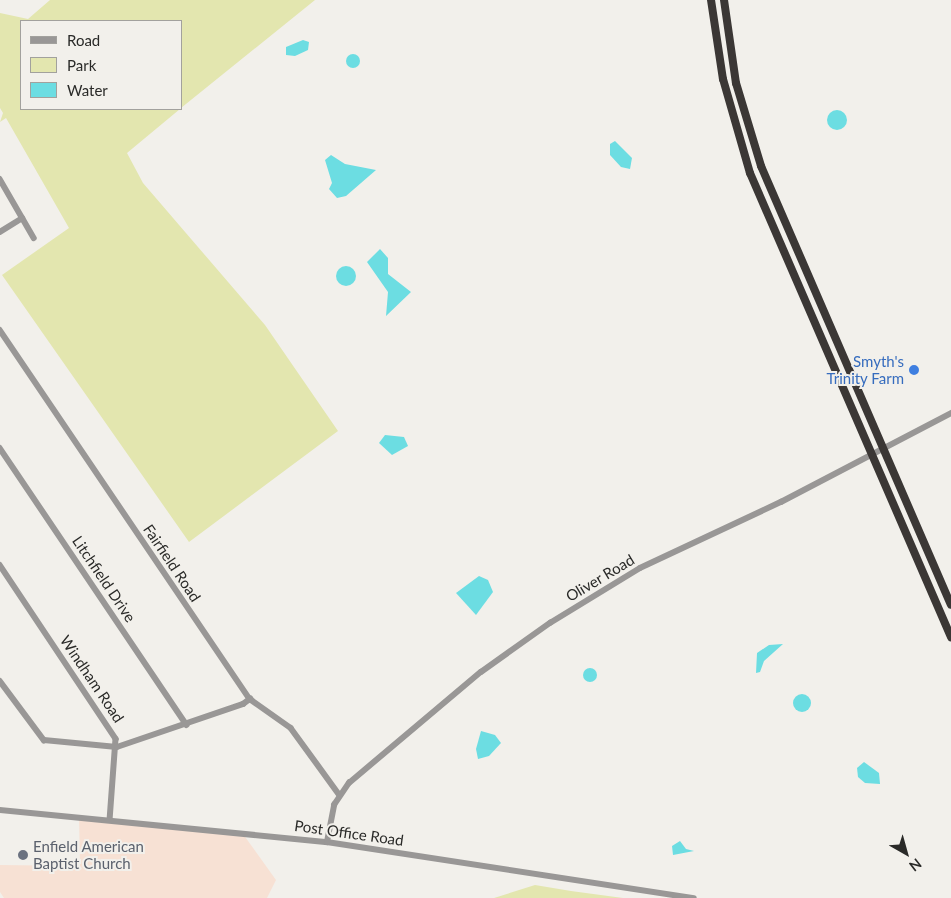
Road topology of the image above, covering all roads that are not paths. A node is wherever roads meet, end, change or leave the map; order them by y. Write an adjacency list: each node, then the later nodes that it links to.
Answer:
1 (712, 0): 12 (highway)
2 (724, 0): 11 (highway)
3 (0, 179): 4 (street)
4 (22, 218): 5 (street); 6 (street)
5 (0, 232)
6 (34, 238)
7 (0, 330): 14 (street, Fairfield Road)
8 (951, 413): 17 (street, Oliver Road)
9 (0, 448): 15 (street, Litchfield Drive)
10 (0, 565): 16 (street, Windham Road)
11 (951, 605)
12 (951, 637)
13 (0, 681): 16 (street)
14 (250, 699): 15 (street); 17 (street, Fairfield Road)
15 (187, 725): 16 (street)
16 (117, 747): 19 (street, Windham Road)
17 (339, 794): 20 (street)
18 (0, 810): 19 (street, Post Office Road)
19 (110, 820): 20 (street, Post Office Road)
20 (327, 842): 21 (street, Post Office Road)
21 (694, 898)

